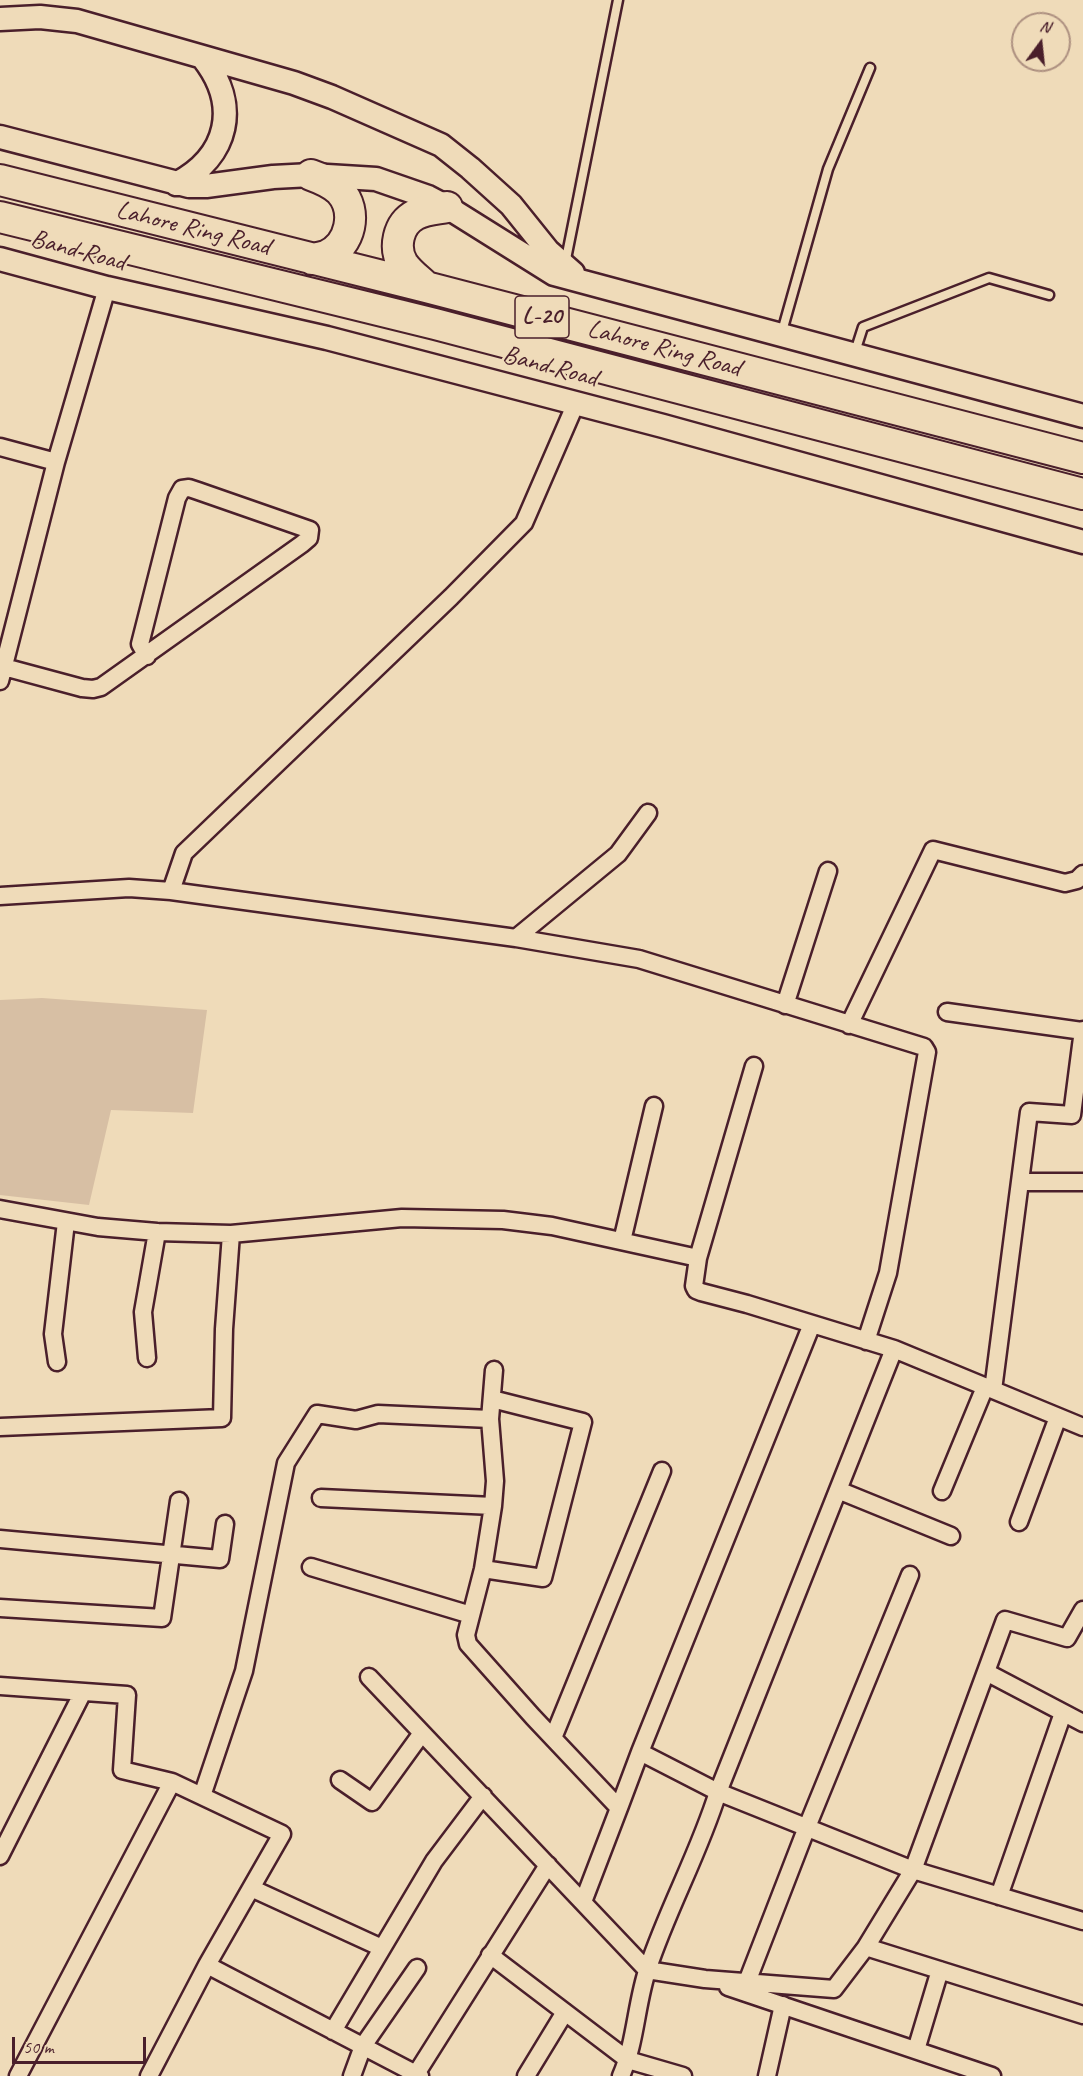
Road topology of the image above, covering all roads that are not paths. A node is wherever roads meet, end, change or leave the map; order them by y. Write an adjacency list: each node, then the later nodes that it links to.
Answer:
1 (618, 0): 13 (lane)
2 (0, 19): 3 (main road)
3 (203, 57): 8 (main road); 13 (main road)
4 (870, 68): 18 (lane)
5 (0, 137): 8 (main road)
6 (311, 175): 8 (main road); 9 (main road); 11 (highway)
7 (0, 180): 11 (highway, Lahore Ring Road / L-20)
8 (176, 184)
9 (447, 207): 14 (main road); 15 (highway)
10 (0, 217): 25 (highway, Lahore Ring Road / L-20)
11 (312, 259): 15 (highway, Lahore Ring Road / L-20)
12 (0, 260): 16 (main road, Band Road)
13 (565, 266): 14 (main road)
14 (586, 284): 18 (main road)
15 (426, 287): 23 (highway, Lahore Ring Road / L-20)
16 (107, 288): 20 (main road, Band Road); 24 (street)
17 (1049, 295): 19 (lane)
18 (781, 336): 19 (main road)
19 (854, 355): 21 (main road)
20 (576, 403): 26 (main road, Band Road); 32 (street)
21 (1083, 416)
22 (0, 447): 24 (street)
23 (1083, 458)
24 (56, 462): 28 (street)
25 (1083, 494)
26 (1083, 542)
27 (147, 656): 27 (street); 28 (street)
28 (1, 671)
29 (648, 813): 34 (street)
30 (828, 871): 35 (street)
31 (1083, 874): 37 (street)
32 (171, 891): 33 (street); 34 (street)
33 (0, 896)
34 (516, 938): 35 (street)
35 (785, 1005): 37 (street)
36 (946, 1012): 38 (street)
37 (849, 1025): 50 (street)
38 (1083, 1031): 41 (street)
39 (754, 1066): 48 (street)
40 (654, 1106): 47 (street)
41 (1020, 1182): 42 (street); 55 (street)
42 (1083, 1182)
43 (0, 1209): 44 (street)
44 (66, 1222): 45 (street); 53 (street)
45 (157, 1232): 46 (street); 52 (street)
46 (231, 1234): 47 (street); 59 (street)
47 (622, 1241): 48 (street)
48 (698, 1258): 49 (street)
49 (812, 1324): 50 (street); 86 (street)
50 (866, 1341): 51 (street)
51 (894, 1349): 55 (street); 62 (street)
52 (147, 1358)
53 (57, 1362)
54 (494, 1370): 56 (street)
55 (989, 1388): 57 (street); 63 (street)
56 (492, 1399): 58 (street); 73 (street)
57 (1058, 1417): 60 (street); 67 (street)
58 (490, 1419): 66 (street); 90 (street)
59 (0, 1426)
60 (1083, 1427)
61 (662, 1471): 85 (street)
62 (838, 1491): 69 (street); 89 (street)
63 (942, 1491)
64 (321, 1498): 66 (street)
65 (180, 1501): 71 (street)
66 (493, 1506): 73 (street)
67 (1019, 1522)
68 (225, 1524): 71 (street)
69 (951, 1536)
70 (0, 1539): 71 (street)
71 (171, 1555): 75 (street)
72 (311, 1567): 77 (street)
73 (483, 1569): 77 (street)
74 (910, 1575): 93 (street)
75 (0, 1608)
76 (1083, 1610): 78 (street)
77 (471, 1615): 85 (street)
78 (986, 1672): 82 (street); 96 (street)
79 (369, 1677): 84 (street)
80 (0, 1686): 81 (street)
81 (83, 1692): 88 (street); 94 (street)
82 (1063, 1713): 83 (street); 98 (street)
83 (1083, 1723)
84 (422, 1733): 87 (street); 91 (street)
85 (553, 1738): 92 (street)
86 (640, 1752): 89 (street); 92 (street)
87 (340, 1780)
88 (172, 1782): 90 (street); 118 (street)
89 (718, 1792): 93 (street); 106 (street)
90 (202, 1796): 97 (street)
91 (483, 1796): 95 (street); 102 (street)
92 (619, 1808): 99 (street)
93 (807, 1827): 96 (street); 109 (street)
94 (0, 1856)
95 (548, 1865): 99 (street); 103 (street)
96 (913, 1870): 98 (street); 101 (street)
97 (251, 1888): 102 (street); 104 (street)
98 (999, 1896): 100 (street)
99 (583, 1902): 106 (street)
100 (1082, 1919)
101 (866, 1947): 107 (street); 109 (street)
102 (382, 1948): 113 (street)
103 (490, 1955): 111 (street); 117 (street)
104 (207, 1965): 113 (street); 119 (street)
105 (417, 1968): 114 (street)
106 (647, 1970): 108 (street); 116 (street)
107 (940, 1970): 112 (street); 115 (street)
108 (705, 1979): 109 (street); 110 (street)
109 (747, 1982)
110 (783, 2005): 115 (street); 124 (street)
111 (565, 2012): 116 (street); 121 (street)
112 (1083, 2015)
113 (333, 2031): 114 (street)
114 (363, 2046): 117 (street); 120 (street)
115 (916, 2050): 125 (street)
116 (628, 2060): 122 (street); 123 (street)
117 (418, 2075)
118 (18, 2076)
119 (149, 2076)
120 (352, 2076)
121 (526, 2076)
122 (621, 2076)
123 (683, 2076)
124 (767, 2076)
125 (992, 2076)

